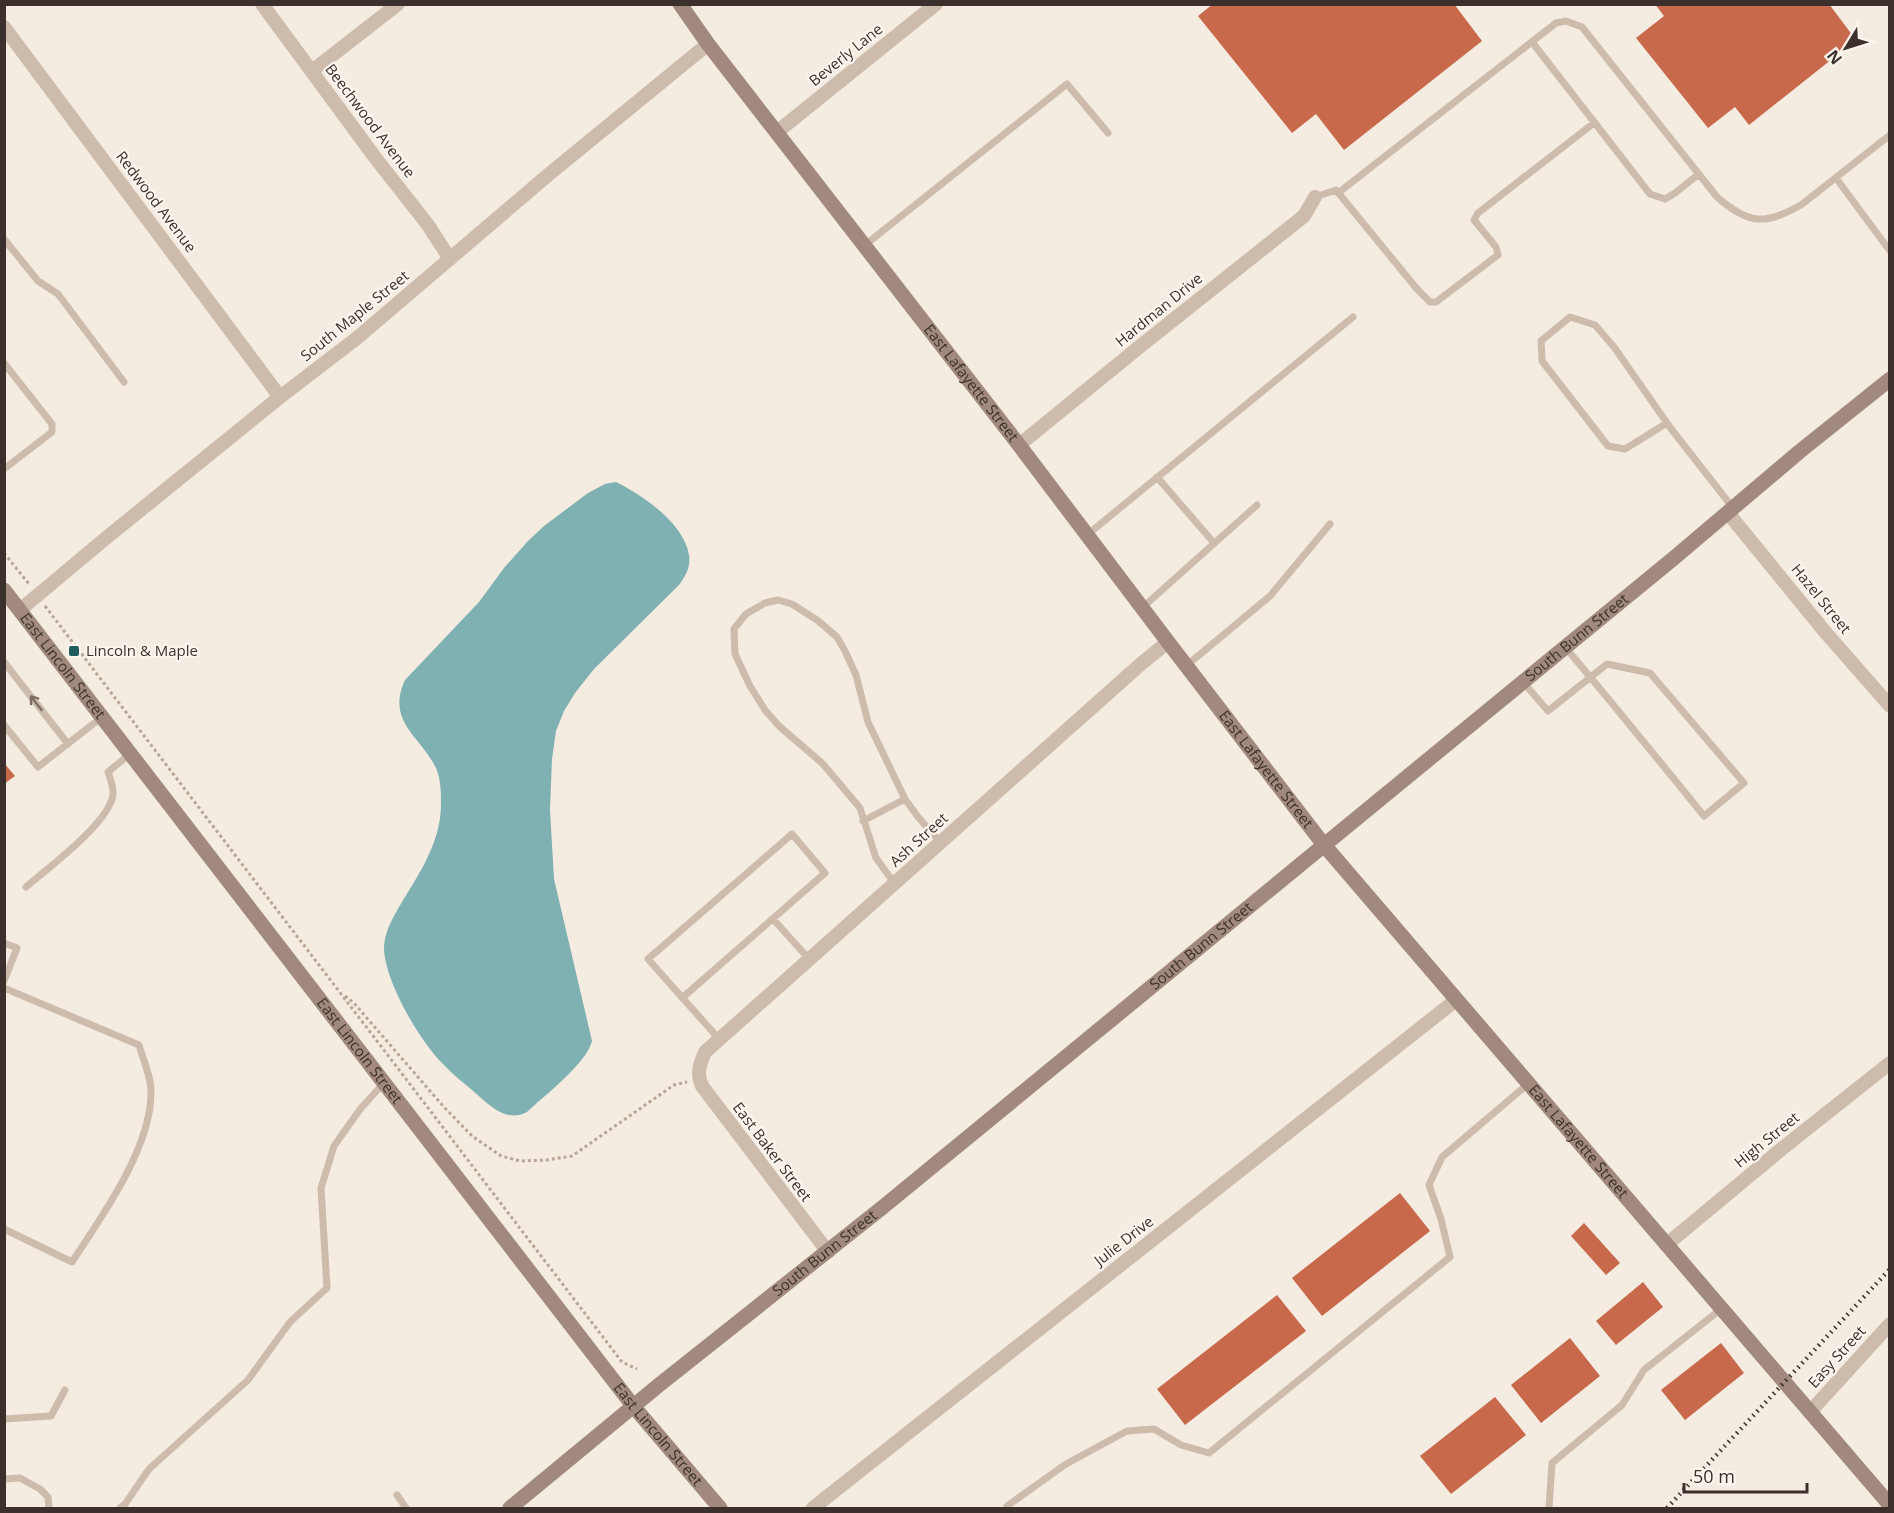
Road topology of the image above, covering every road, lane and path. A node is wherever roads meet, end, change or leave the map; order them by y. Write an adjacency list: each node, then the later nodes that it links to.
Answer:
1 (262, 4): 8 (street, Beechwood Avenue)
2 (398, 4): 8 (street)
3 (680, 4): 7 (street, East Lafayette Street)
4 (936, 4): 10 (street, Beverly Lane)
5 (4, 27): 25 (street, Redwood Avenue)
6 (1532, 42): 9 (lane); 13 (lane); 15 (lane)
7 (708, 44): 10 (street, East Lafayette Street); 20 (street, South Maple Street)
8 (312, 71): 20 (street, Beechwood Avenue)
9 (1594, 123): 13 (lane); 15 (lane)
10 (777, 132): 18 (street, East Lafayette Street)
11 (1108, 133): 18 (lane)
12 (1890, 135): 14 (lane)
13 (1699, 174): 14 (lane)
14 (1836, 178): 19 (lane)
15 (1338, 193): 16 (lane)
16 (1315, 197): 27 (street, Hardman Drive)
17 (4, 239): 24 (lane)
18 (865, 245): 27 (street, East Lafayette Street)
19 (1890, 251)
20 (450, 259): 25 (street, South Maple Street)
21 (1353, 317): 29 (lane)
22 (4, 363): 28 (lane)
23 (1890, 379): 31 (street, South Bunn Street)
24 (124, 382)
25 (280, 398): 37 (street, South Maple Street)
26 (1667, 423): 26 (lane); 31 (lane)
27 (1019, 445): 33 (street, East Lafayette Street)
28 (4, 469)
29 (1157, 477): 33 (lane); 34 (lane)
30 (1257, 505): 34 (lane)
31 (1731, 510): 41 (street, South Bunn Street); 46 (street, Hazel Street)
32 (1330, 524): 43 (lane)
33 (1087, 535): 38 (street, East Lafayette Street)
34 (1214, 543): 38 (lane)
35 (4, 552): 37 (path, East Lincoln Street)
36 (4, 590): 39 (street, East Lincoln Street)
37 (37, 596): 39 (street, South Maple Street); 62 (path, East Lincoln Street)
38 (1142, 608): 40 (street, East Lafayette Street)
39 (20, 610): 47 (street, East Lincoln Street)
40 (1168, 642): 43 (street, East Lafayette Street); 53 (street, Ash Street)
41 (1565, 647): 44 (lane); 45 (street, South Bunn Street)
42 (4, 662): 49 (lane, one-way to 42)
43 (1186, 666): 54 (street, East Lafayette Street)
44 (1590, 677): 44 (lane); 45 (lane)
45 (1523, 682): 54 (street, South Bunn Street)
46 (1890, 706)
47 (102, 717): 49 (lane); 50 (street, East Lincoln Street)
48 (4, 725): 49 (lane)
49 (68, 744)
50 (130, 753): 56 (lane); 68 (street, East Lincoln Street)
51 (905, 799): 52 (lane); 52 (lane); 53 (lane)
52 (864, 820): 55 (lane)
53 (941, 843): 55 (street, Ash Street)
54 (1324, 845): 64 (street, East Lafayette Street); 72 (street, South Bunn Street)
55 (895, 884): 59 (street, Ash Street)
56 (26, 887)
57 (773, 919): 59 (lane); 63 (lane); 63 (lane)
58 (4, 943): 60 (lane)
59 (810, 959): 65 (street, Ash Street)
60 (4, 981)
61 (4, 988): 70 (lane)
62 (341, 993): 67 (path); 75 (path, East Lincoln Street)
63 (682, 998): 65 (lane)
64 (1456, 1000): 69 (street, East Lafayette Street); 89 (street, Julie Drive)
65 (719, 1039): 67 (street, Ash Street)
66 (1890, 1063): 71 (street, High Street)
67 (699, 1074): 72 (street, East Baker Street)
68 (384, 1083): 77 (street, East Lincoln Street); 85 (lane)
69 (1528, 1084): 71 (street, East Lafayette Street); 83 (lane)
70 (4, 1228)
71 (1666, 1245): 73 (street, East Lafayette Street)
72 (828, 1252): 77 (street, South Bunn Street)
73 (1722, 1308): 78 (street, East Lafayette Street); 90 (lane)
74 (1890, 1324): 78 (street, Easy Street)
75 (637, 1369)
76 (65, 1389): 79 (lane)
77 (634, 1407): 87 (street, South Bunn Street); 88 (street, East Lincoln Street)
78 (1810, 1412): 82 (street, East Lafayette Street)
79 (4, 1419)
80 (4, 1479): 84 (lane)
81 (397, 1495): 86 (lane)
82 (1890, 1505)
83 (1007, 1506)
84 (49, 1509)
85 (120, 1509)
86 (406, 1509)
87 (510, 1509)
88 (720, 1509)
89 (813, 1509)
90 (1550, 1509)

